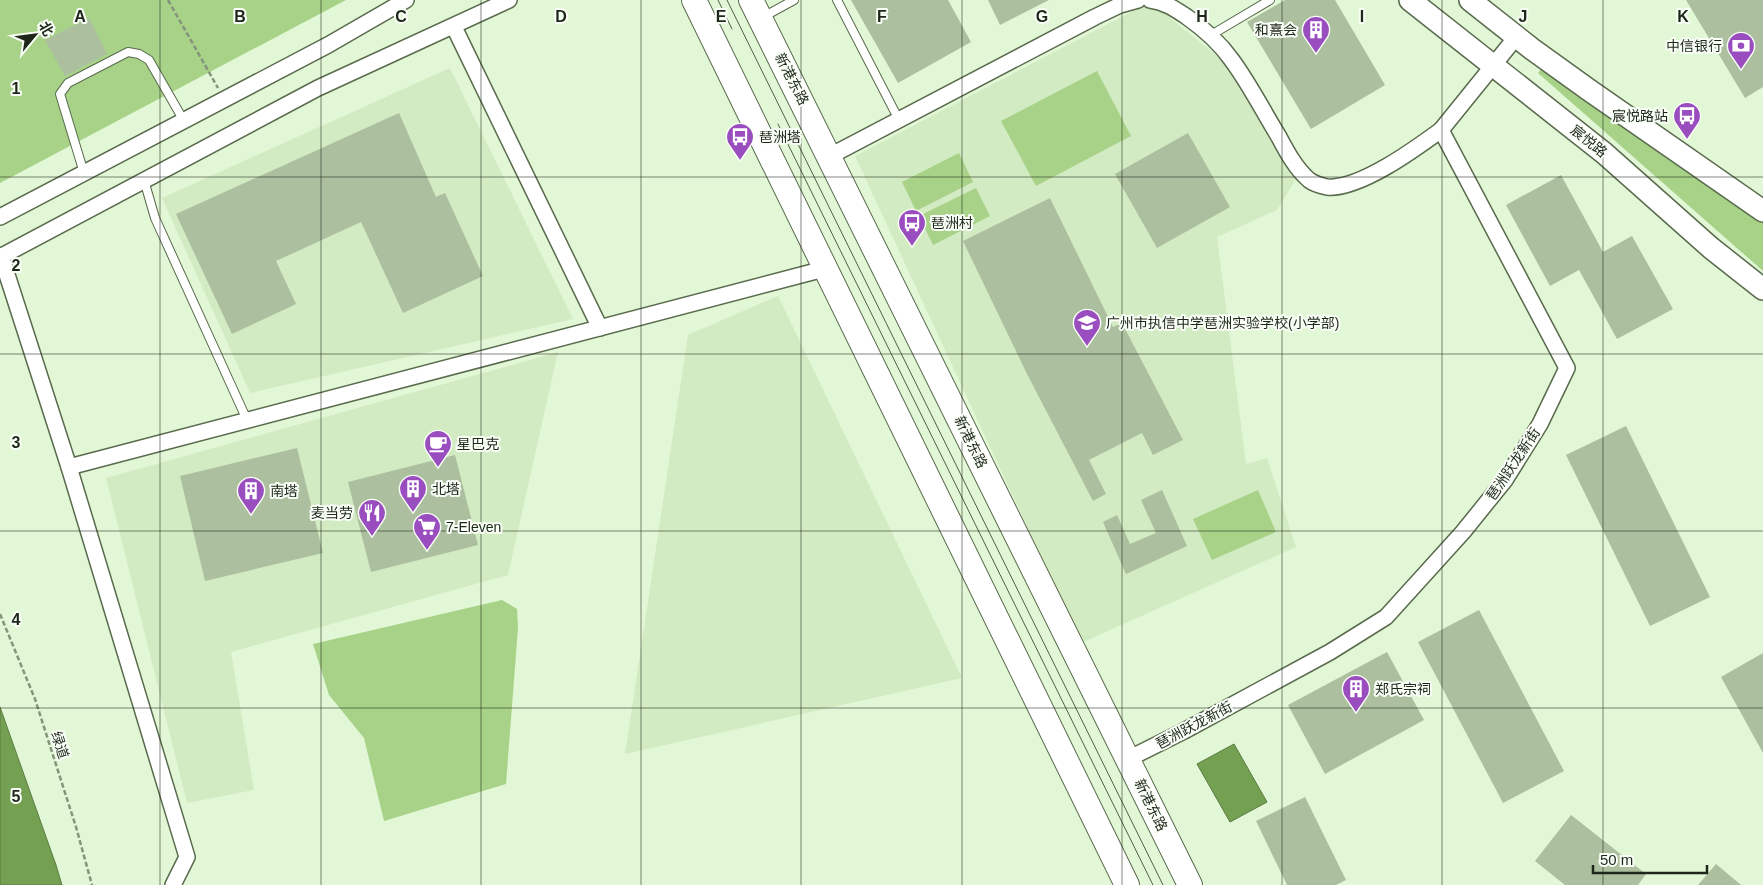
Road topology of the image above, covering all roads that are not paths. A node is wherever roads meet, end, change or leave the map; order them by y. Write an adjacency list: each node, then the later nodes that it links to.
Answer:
1 (406, 0): 17 (street)
2 (509, 0): 12 (street)
3 (694, 0): 25 (main road)
4 (794, 0): 11 (lane)
5 (837, 0): 16 (lane)
6 (1138, 0): 16 (street)
7 (1150, 0): 13 (street)
8 (1270, 0): 13 (lane)
9 (1410, 0): 15 (street, 宸悦路)
10 (1470, 0): 14 (street)
11 (756, 9): 19 (main road, 新港东路)
12 (454, 27): 21 (street); 27 (street)
13 (1211, 36): 18 (street)
14 (1517, 36): 15 (street); 22 (street)
15 (1494, 65): 18 (street); 26 (street, 宸悦路)
16 (899, 120): 19 (street)
17 (184, 121): 20 (street); 20 (lane)
18 (1441, 130): 30 (street, 琶洲跃龙新街)
19 (830, 156): 30 (main road, 新港东路)
20 (84, 173): 23 (street)
21 (144, 180): 24 (street); 28 (lane)
22 (1763, 211)
23 (0, 217)
24 (0, 256): 29 (street)
25 (824, 269): 27 (street); 32 (main road)
26 (1763, 289)
27 (600, 328): 28 (street)
28 (247, 420): 29 (street)
29 (69, 467): 31 (street)
30 (1128, 760): 33 (main road, 新港东路)
31 (173, 885)
32 (1127, 885)
33 (1190, 885)

